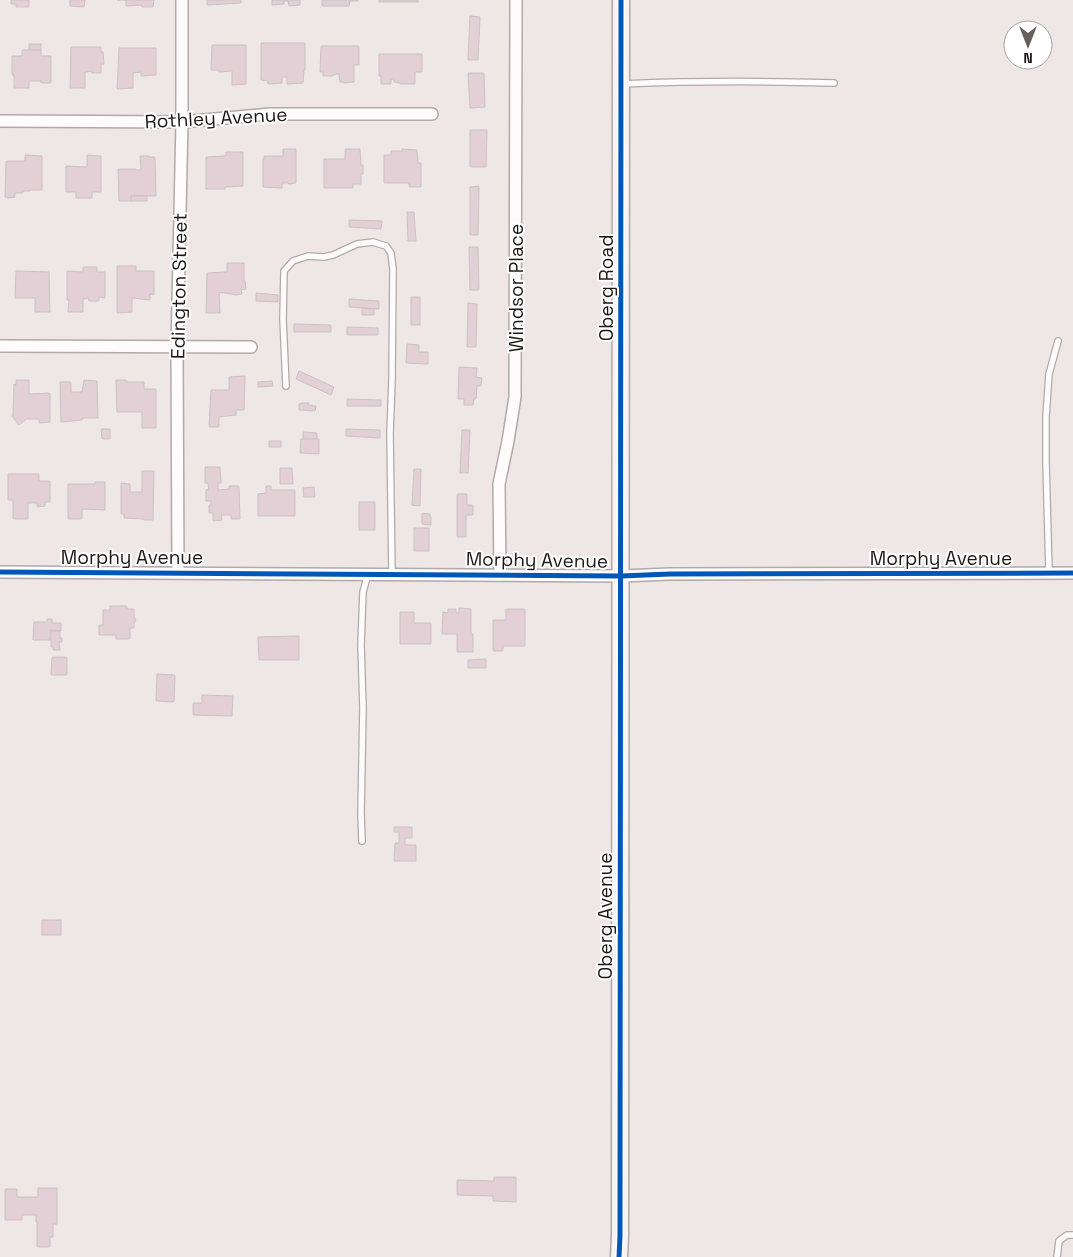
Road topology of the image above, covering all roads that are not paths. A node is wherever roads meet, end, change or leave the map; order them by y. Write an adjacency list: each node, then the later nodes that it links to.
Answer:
1 (182, 0): 8 (street, Edington Street)
2 (516, 0): 20 (street, Windsor Place)
3 (621, 0): 5 (street, Oberg Road)
4 (834, 83): 5 (lane)
5 (621, 84): 21 (street, Oberg Road)
6 (432, 114): 8 (street, Rothley Avenue)
7 (0, 121): 8 (street, Rothley Avenue)
8 (182, 122): 12 (street, Edington Street)
9 (1058, 341): 16 (lane)
10 (0, 346): 12 (street)
11 (251, 347): 12 (street)
12 (177, 348): 15 (street, Edington Street)
13 (286, 386): 19 (lane)
14 (0, 572): 15 (street, Morphy Avenue)
15 (178, 572): 18 (street, Morphy Avenue)
16 (1049, 573): 17 (street, Morphy Avenue); 21 (street, Morphy Avenue)
17 (1073, 573)
18 (368, 574): 19 (street, Morphy Avenue); 22 (lane)
19 (392, 574): 20 (street, Morphy Avenue)
20 (500, 574): 21 (street, Morphy Avenue)
21 (621, 576): 24 (street, Oberg Avenue)
22 (362, 841)
23 (1073, 1235): 27 (lane)
24 (620, 1236): 25 (street, Oberg Avenue); 26 (street, Oberg Avenue)
25 (619, 1257)
26 (631, 1257)
27 (1056, 1257)

